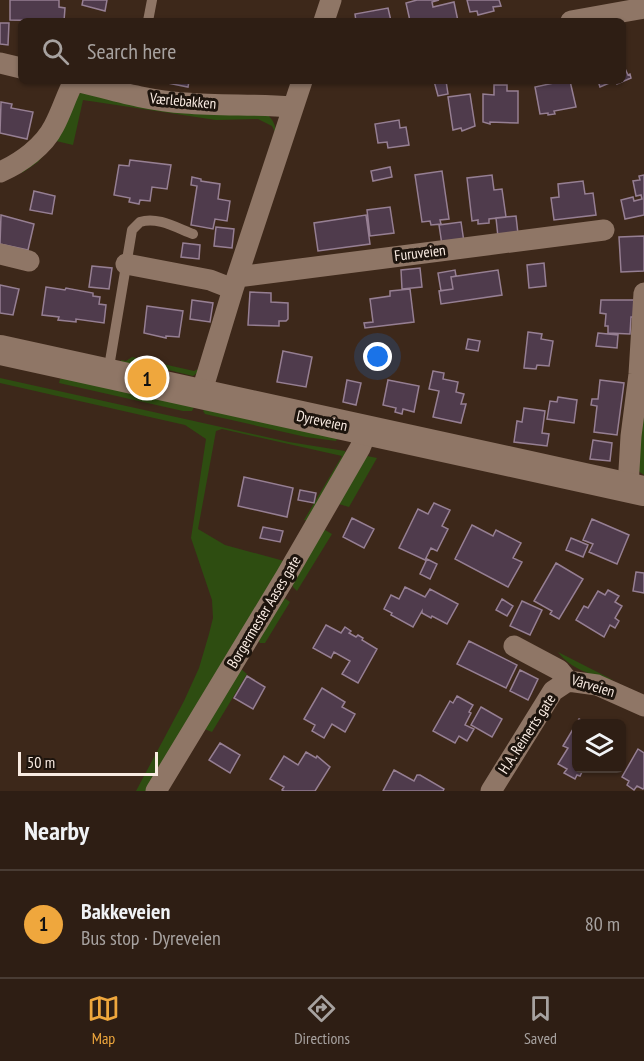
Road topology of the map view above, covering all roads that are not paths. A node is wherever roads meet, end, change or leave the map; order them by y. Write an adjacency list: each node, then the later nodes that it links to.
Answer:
1 (152, 0): 4 (lane)
2 (331, 0): 5 (street)
3 (644, 8): 6 (street)
4 (149, 18)
5 (325, 18)
6 (588, 18)
7 (0, 63): 8 (street)
8 (18, 67)
9 (74, 84): 13 (street, Værlebakken)
10 (87, 84): 12 (street, Værlebakken)
11 (301, 84): 12 (street)
12 (292, 107): 19 (street)
13 (0, 172)
14 (604, 230): 19 (street, Furuveien)
15 (193, 234): 18 (lane)
16 (0, 255): 17 (street)
17 (29, 261)
18 (126, 264): 19 (street); 22 (lane)
19 (235, 283): 23 (street)
20 (644, 293): 25 (street)
21 (0, 350): 22 (main road, Dyreveien)
22 (108, 374): 23 (main road, Dyreveien)
23 (201, 394): 24 (main road, Dyreveien)
24 (367, 431): 25 (main road, Dyreveien); 29 (street, Borgermester Aases gate)
25 (636, 489)
26 (514, 646): 27 (street, Vårveien)
27 (568, 681): 28 (street, Vårveien); 30 (street, H.A. Reinerts gate)
28 (644, 706)
29 (156, 791)
30 (490, 791)

